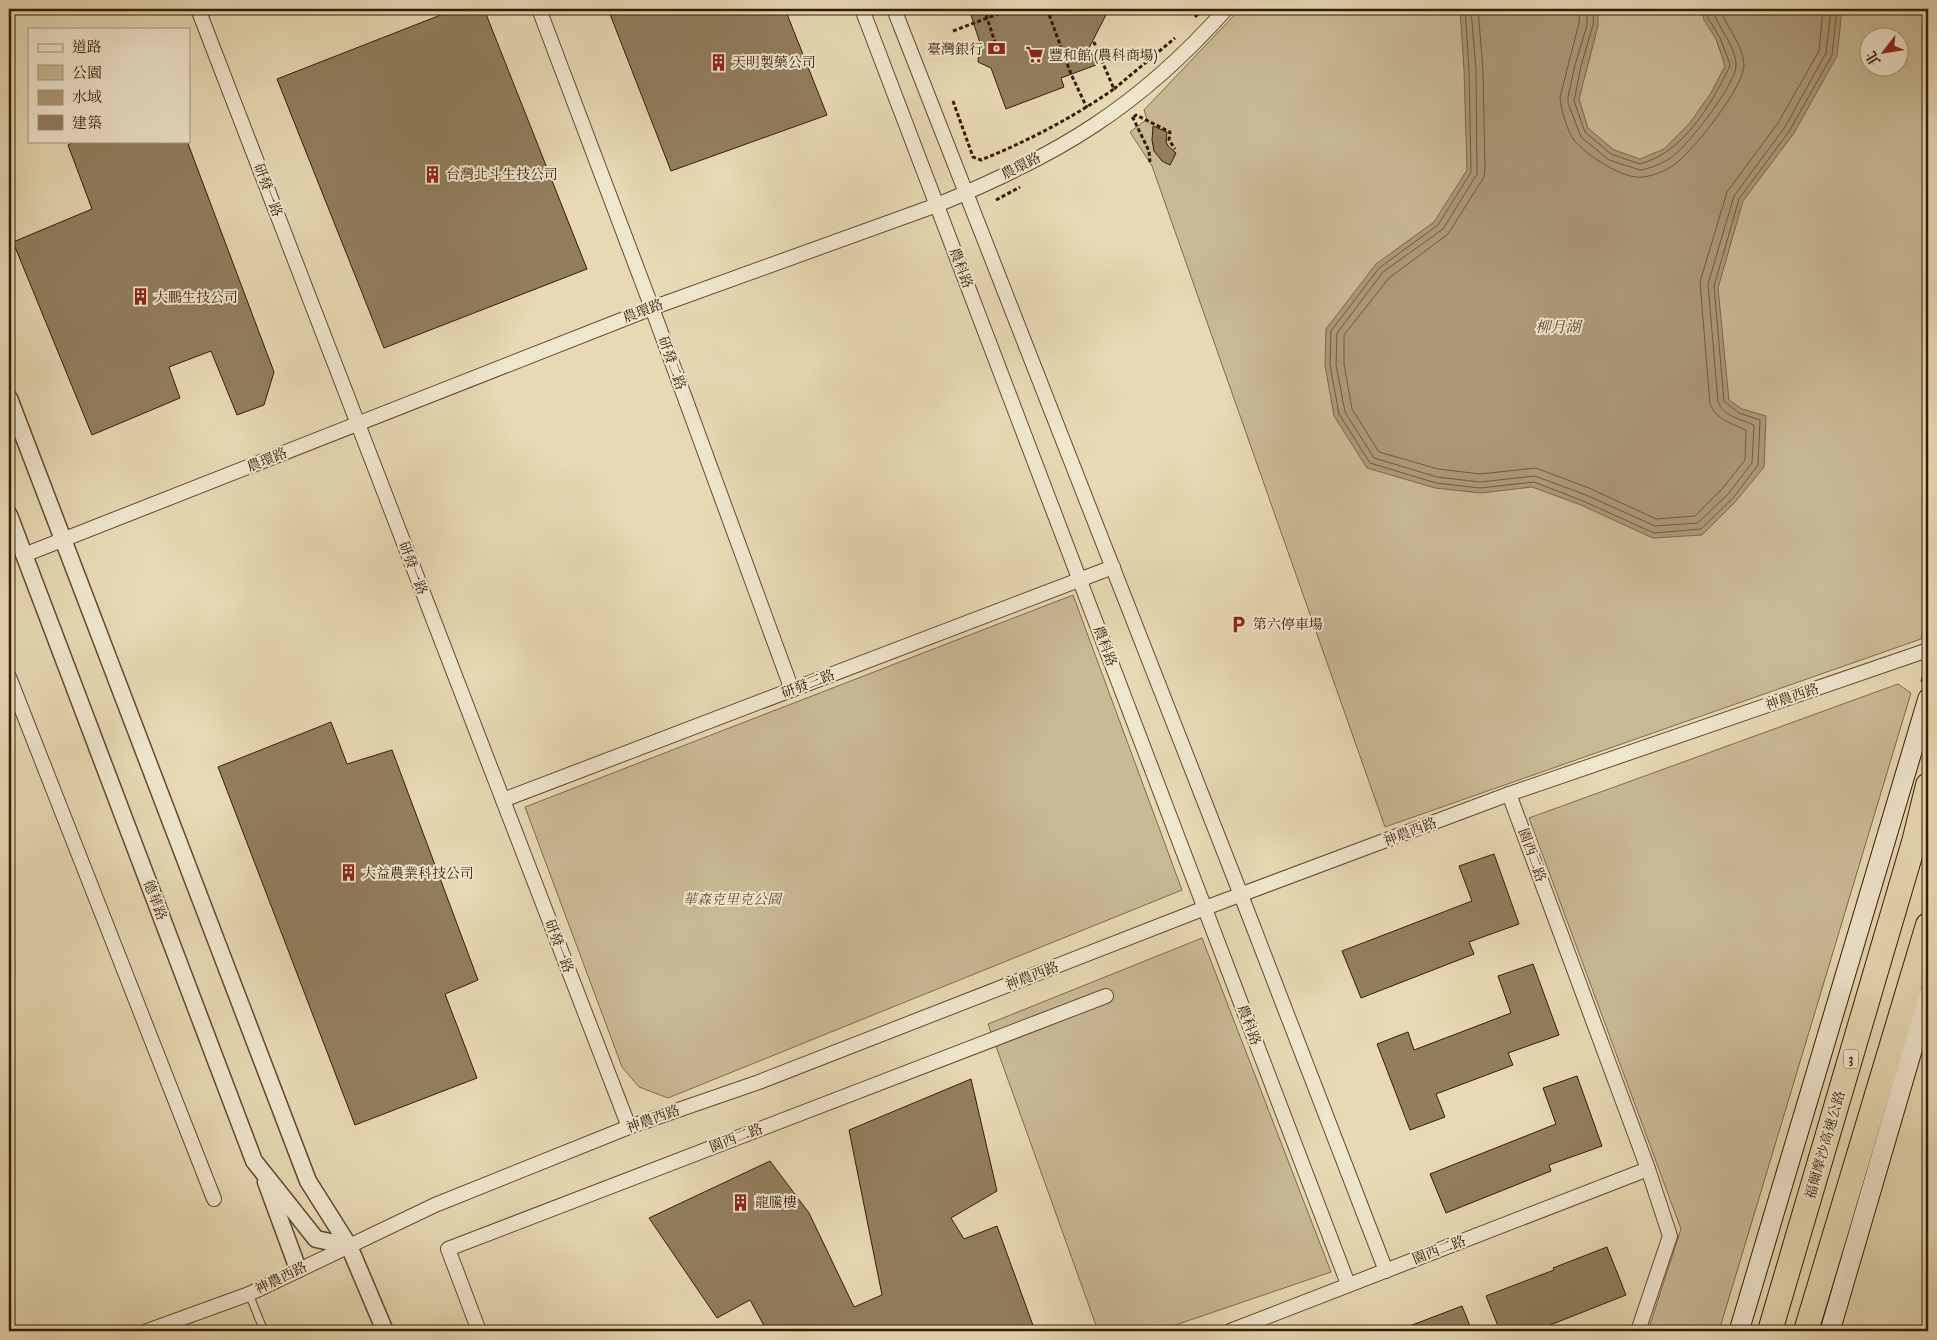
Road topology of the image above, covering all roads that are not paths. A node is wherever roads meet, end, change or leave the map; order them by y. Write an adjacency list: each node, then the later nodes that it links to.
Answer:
1 (198, 9): 10 (street, 研發一路)
2 (539, 9): 8 (street, 研發二路)
3 (862, 9): 7 (street, 農科路)
4 (894, 9): 6 (street)
5 (1226, 9): 6 (street, 農環路)
6 (966, 193): 7 (street, 農環路); 14 (street)
7 (937, 205): 8 (street, 農環路); 15 (street, 農科路)
8 (652, 308): 10 (street, 農環路); 18 (street, 研發二路)
9 (9, 398): 12 (street)
10 (358, 424): 12 (street, 農環路); 22 (street, 研發一路)
11 (9, 515): 13 (street, 德華路)
12 (63, 540): 13 (street, 農環路); 32 (street)
13 (24, 555): 29 (street, 德華路)
14 (1113, 567): 15 (street, 研發三路); 23 (street)
15 (1080, 580): 18 (street, 研發三路); 24 (street, 農科路)
16 (1928, 650): 21 (street, 神農西路)
17 (9, 677): 31 (street)
18 (792, 690): 22 (street, 研發三路)
19 (1928, 698): 43 (main road)
20 (1928, 785): 44 (highway, 福爾摩沙高速公路 / 3)
21 (1509, 794): 23 (street, 神農西路); 30 (street, 園西二路)
22 (503, 800): 28 (street, 研發一路)
23 (1241, 896): 24 (street, 神農西路); 34 (street)
24 (1205, 908): 28 (street, 神農西路); 35 (street, 農科路)
25 (1928, 925): 45 (highway)
26 (1106, 996): 40 (street, 園西二路)
27 (1928, 996): 46 (main road)
28 (629, 1127): 32 (street, 神農西路)
29 (261, 1168): 32 (street, 德華路); 33 (street)
30 (1648, 1169): 34 (street, 園西二路); 42 (street, 園西二路)
31 (214, 1199)
32 (349, 1246): 33 (street, 神農西路); 39 (street)
33 (298, 1269): 36 (street, 神農西路)
34 (1386, 1271): 35 (street, 園西二路)
35 (1348, 1284): 41 (street, 園西二路)
36 (249, 1294): 37 (street, 神農西路); 38 (lane)
37 (147, 1331)
38 (264, 1331)
39 (385, 1331)
40 (480, 1331)
41 (1230, 1331)
42 (1638, 1331)
43 (1739, 1331)
44 (1770, 1331)
45 (1806, 1331)
46 (1830, 1331)

